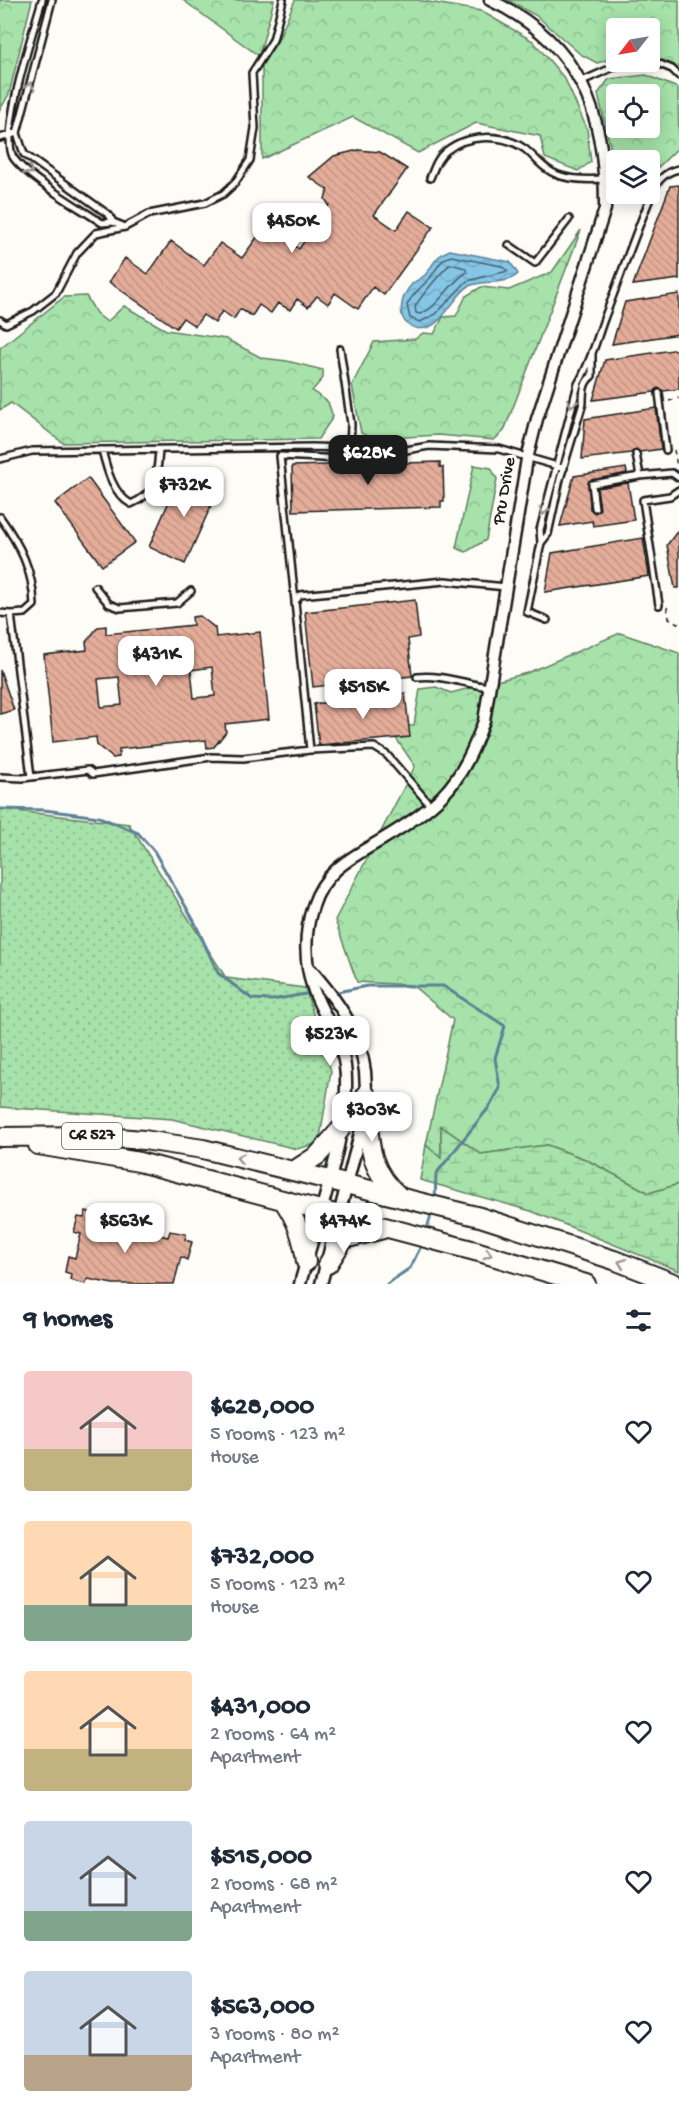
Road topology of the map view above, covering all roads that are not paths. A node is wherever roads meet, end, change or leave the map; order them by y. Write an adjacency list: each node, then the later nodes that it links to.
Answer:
1 (42, 0): 5 (lane)
2 (52, 0): 6 (lane)
3 (283, 0): 22 (lane)
4 (490, 0): 12 (street, Pru Drive)
5 (35, 26): 6 (lane); 7 (lane)
6 (45, 29): 9 (lane)
7 (24, 62): 9 (lane); 14 (lane)
8 (660, 64): 11 (lane)
9 (36, 65): 13 (lane, one-way to 9)
10 (606, 70): 12 (lane)
11 (679, 76)
12 (580, 82): 18 (street, Pru Drive)
13 (16, 133): 14 (lane); 21 (lane)
14 (7, 135): 15 (lane); 21 (lane, one-way to 21)
15 (0, 138)
16 (679, 169): 26 (lane)
17 (430, 178): 18 (lane)
18 (606, 179)
19 (606, 204): 34 (street, Pru Drive)
20 (569, 219): 23 (lane)
21 (113, 222): 22 (lane)
22 (125, 227): 24 (lane)
23 (509, 245)
24 (0, 320)
25 (340, 349): 28 (lane)
26 (592, 352): 35 (lane, one-way to 35); 36 (lane)
27 (659, 393): 31 (lane)
28 (350, 448): 30 (lane); 34 (lane); 46 (lane)
29 (102, 450): 30 (lane); 30 (lane); 33 (lane)
30 (159, 450)
31 (666, 450)
32 (636, 454): 37 (lane)
33 (0, 459)
34 (527, 459): 35 (lane); 44 (street, Pru Drive)
35 (555, 465): 36 (lane); 42 (lane, one-way to 42)
36 (564, 468): 42 (lane)
37 (640, 476): 38 (lane); 40 (lane)
38 (679, 478)
39 (679, 490): 47 (lane)
40 (595, 508)
41 (0, 517): 49 (lane)
42 (541, 543): 50 (lane)
43 (95, 587): 45 (lane)
44 (506, 587): 46 (lane); 52 (street, Pru Drive)
45 (190, 591)
46 (295, 602): 53 (lane)
47 (659, 604)
48 (0, 614): 49 (lane)
49 (11, 614): 55 (lane)
50 (547, 620)
51 (417, 677): 52 (lane)
52 (489, 687): 56 (street, Pru Drive)
53 (310, 750): 55 (lane); 56 (lane)
54 (0, 777): 55 (lane)
55 (31, 777)
56 (431, 806): 57 (street, Pru Drive)
57 (309, 968): 58 (street); 59 (street, Pru Drive)
58 (366, 1095): 63 (street); 64 (main road)
59 (340, 1130): 61 (main road); 62 (street, Pru Drive)
60 (0, 1137): 61 (main road, CR 527, one-way to 60); 65 (main road, CR 527)
61 (295, 1170): 62 (main road, CR 527)
62 (328, 1182): 63 (main road, CR 527); 66 (street, Pru Drive)
63 (347, 1186): 64 (main road, CR 527); 67 (street)
64 (402, 1199): 74 (main road, CR 527, one-way to 64)
65 (283, 1200): 66 (main road, CR 527); 69 (main road)
66 (320, 1210): 67 (main road, CR 527); 69 (street, Pru Drive)
67 (339, 1215): 68 (main road, CR 527); 70 (street)
68 (387, 1228): 70 (main road); 73 (main road, CR 527, one-way to 73)
69 (306, 1262): 71 (street, Pru Drive)
70 (328, 1264): 72 (street)
71 (300, 1284)
72 (321, 1284)
73 (585, 1284)
74 (676, 1284)

